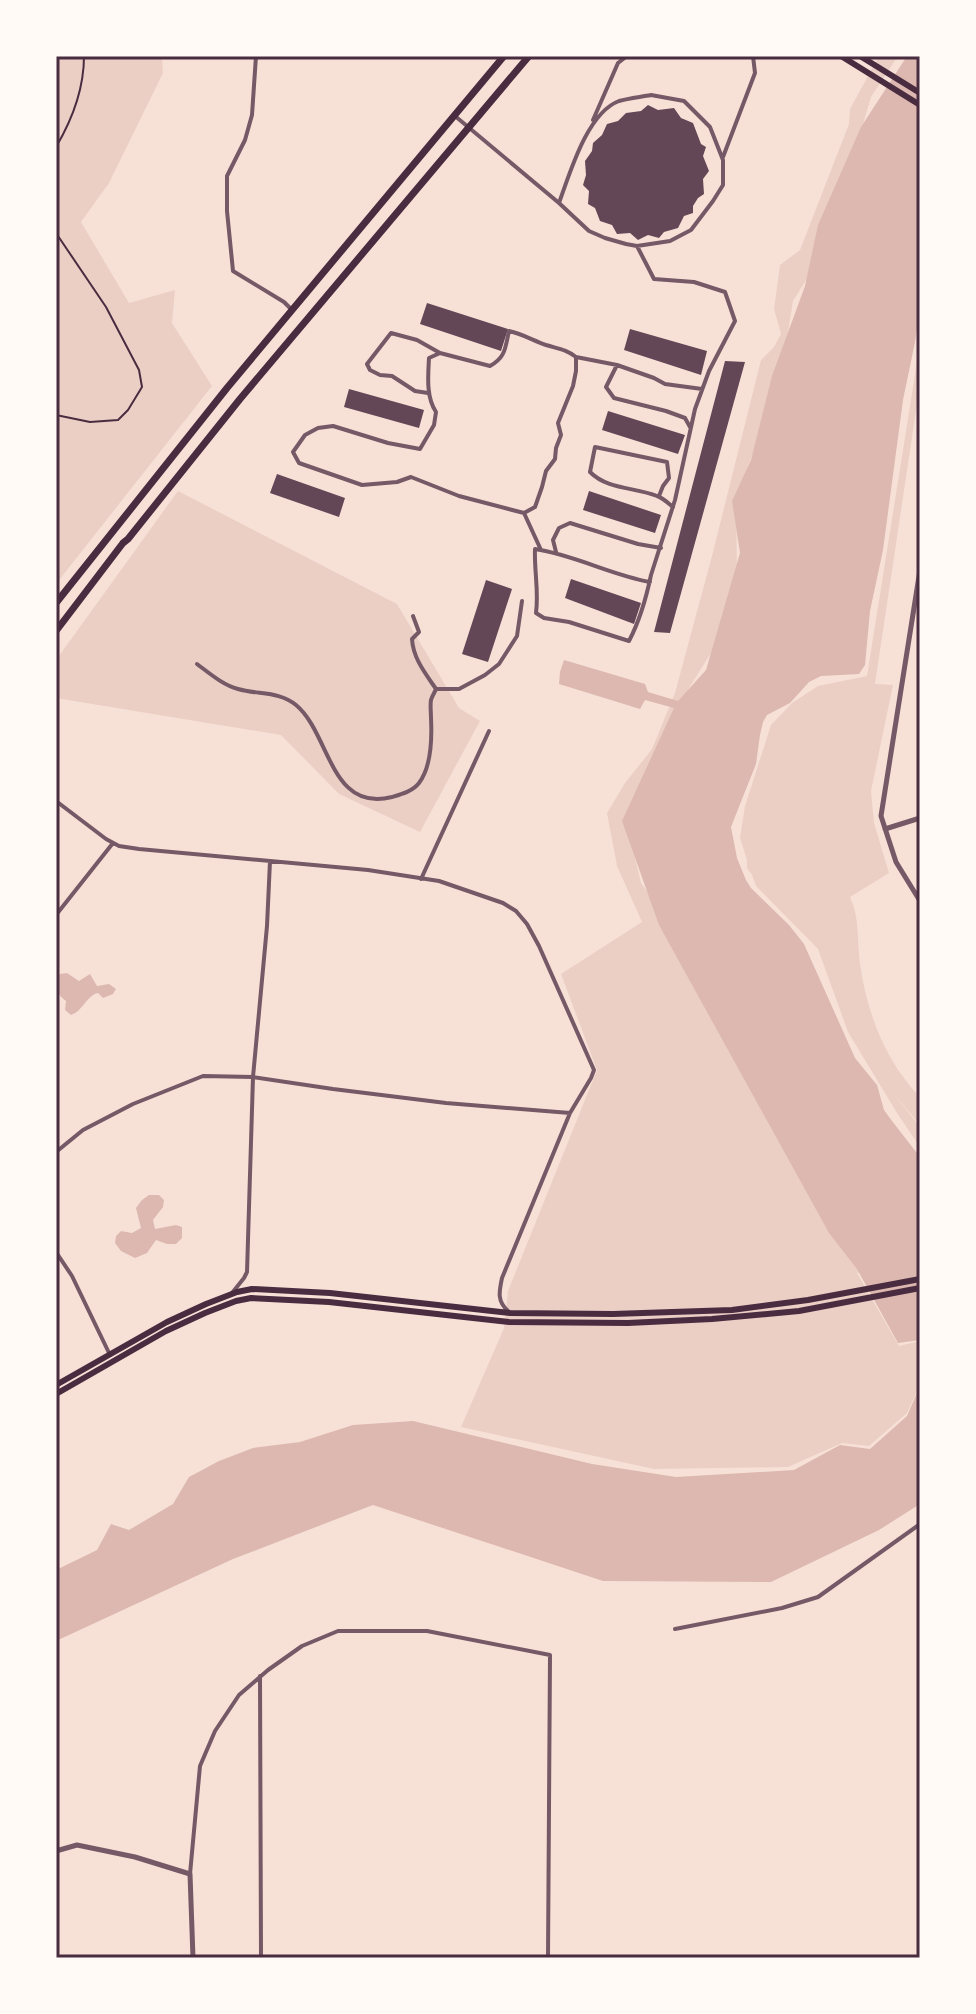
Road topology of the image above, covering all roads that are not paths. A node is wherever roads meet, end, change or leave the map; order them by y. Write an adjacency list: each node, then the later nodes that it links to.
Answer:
1 (256, 56): 16 (street)
2 (504, 56): 10 (highway)
3 (529, 56): 12 (highway)
4 (627, 56): 11 (street)
5 (753, 56): 13 (street)
6 (860, 56): 8 (main road)
7 (844, 58): 9 (main road)
8 (920, 93)
9 (920, 105)
10 (455, 116): 12 (street); 16 (highway)
11 (592, 124): 13 (street); 14 (street)
12 (470, 127): 14 (street); 23 (highway)
13 (723, 160): 15 (street)
14 (559, 203): 15 (street)
15 (637, 246): 21 (street)
16 (292, 310): 20 (highway)
17 (440, 353): 18 (street); 22 (street); 22 (street)
18 (576, 357): 19 (street); 27 (street)
19 (617, 365): 21 (street); 24 (street)
20 (227, 388): 23 (highway); 34 (highway)
21 (702, 389): 24 (street)
22 (428, 393): 27 (street)
23 (240, 399): 36 (highway)
24 (692, 429): 26 (street)
25 (659, 496): 25 (street); 26 (street)
26 (673, 507): 28 (street)
27 (524, 513): 29 (street)
28 (661, 548): 30 (street); 32 (street)
29 (541, 550): 30 (street); 32 (street)
30 (556, 552): 32 (street)
31 (920, 570): 42 (street)
32 (650, 582)
33 (522, 601): 38 (street)
34 (56, 603)
35 (413, 616): 38 (street)
36 (56, 631)
37 (197, 664): 38 (street)
38 (436, 689)
39 (489, 731): 45 (street)
40 (56, 801): 43 (street)
41 (920, 818): 42 (street)
42 (885, 829): 46 (street)
43 (113, 843): 44 (street); 47 (street)
44 (270, 861): 45 (street); 48 (street)
45 (421, 879): 49 (street)
46 (920, 901)
47 (56, 915)
48 (253, 1077): 49 (street); 50 (street); 54 (street)
49 (570, 1113): 55 (street)
50 (56, 1152)
51 (56, 1252): 57 (street)
52 (920, 1279): 56 (main road)
53 (920, 1288): 56 (main road)
54 (231, 1294): 55 (main road); 57 (main road)
55 (510, 1313): 56 (main road)
56 (678, 1317): 59 (main road)
57 (110, 1355): 58 (main road)
58 (56, 1385)
59 (56, 1394)
60 (920, 1524): 61 (street)
61 (675, 1629)
62 (260, 1676): 64 (street); 66 (street); 67 (street)
63 (56, 1851): 64 (street)
64 (190, 1874): 65 (street)
65 (193, 1958)
66 (261, 1958)
67 (548, 1958)

